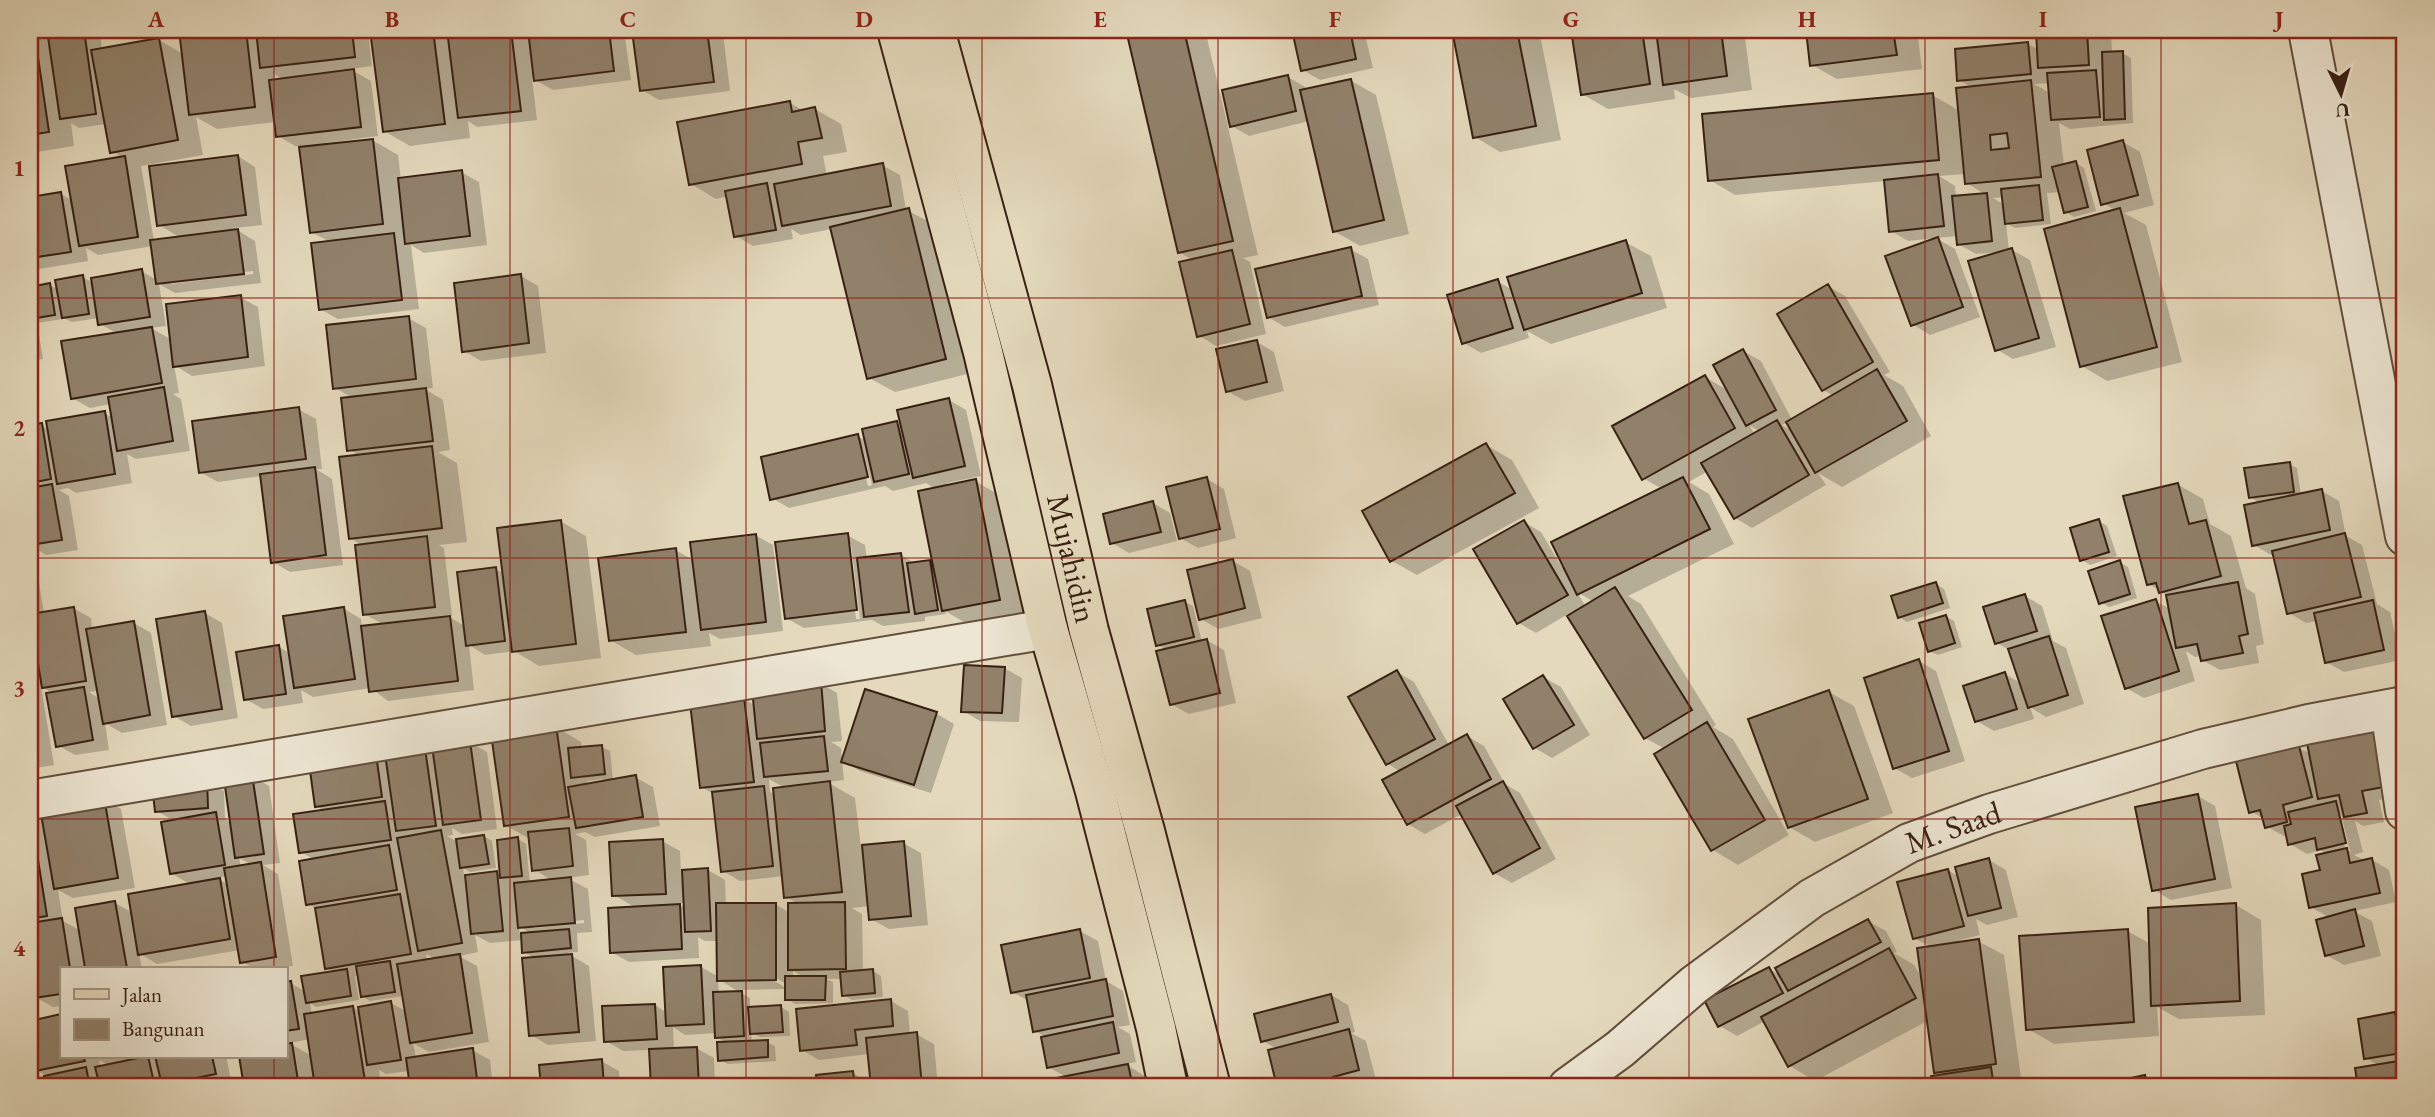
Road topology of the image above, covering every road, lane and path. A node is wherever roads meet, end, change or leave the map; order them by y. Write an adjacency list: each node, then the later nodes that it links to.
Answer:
1 (897, 30): 5 (main road, Mujahidin)
2 (935, 30): 10 (main road, Mujahidin)
3 (2308, 30): 4 (street)
4 (2405, 536)
5 (1048, 629): 7 (street); 9 (main road, Mujahidin)
6 (2398, 708): 8 (street); 11 (street, M. Saad)
7 (30, 800)
8 (2405, 811)
9 (1168, 1087)
10 (1211, 1087)
11 (1568, 1087)

